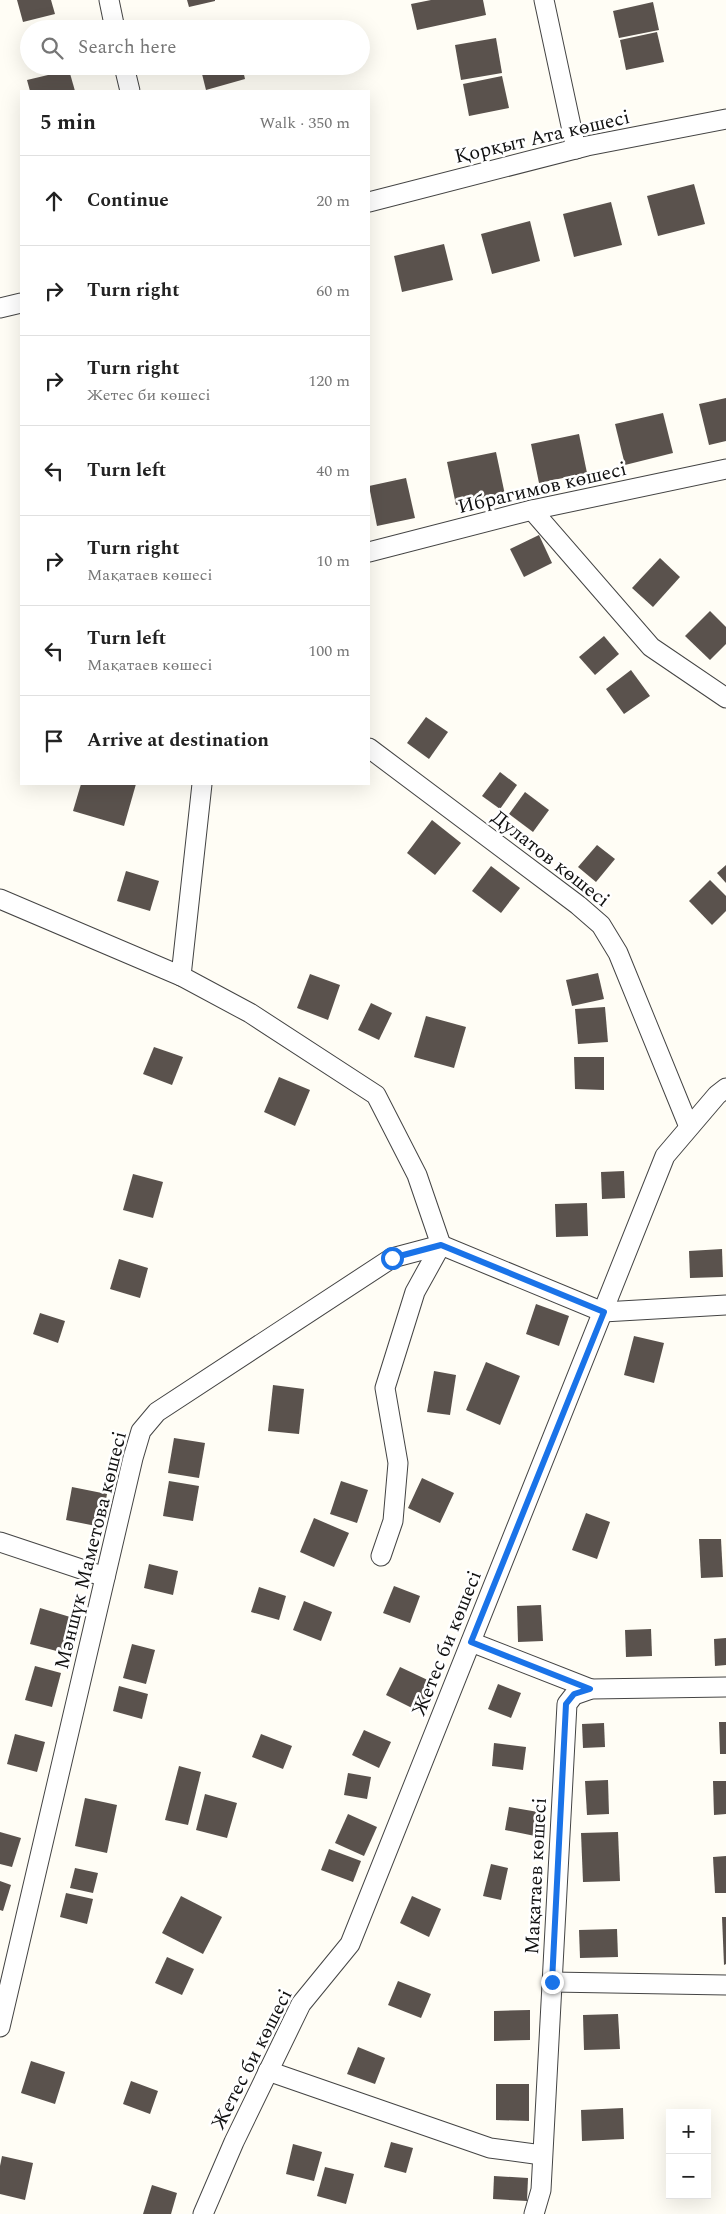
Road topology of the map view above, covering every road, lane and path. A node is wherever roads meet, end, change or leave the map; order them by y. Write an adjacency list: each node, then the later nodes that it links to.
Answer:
1 (109, 0): 3 (street)
2 (544, 0): 7 (street)
3 (114, 20)
4 (126, 75): 5 (street)
5 (130, 90)
6 (726, 119): 7 (street, Қорқыт Ата көшесі)
7 (576, 148): 8 (street, Қорқыт Ата көшесі)
8 (370, 202)
9 (20, 303): 10 (street)
10 (0, 308)
11 (726, 469): 12 (street, Ибрагимов көшесі)
12 (532, 510): 13 (street, Ибрагимов көшесі); 14 (street)
13 (370, 552)
14 (726, 698)
15 (370, 749): 20 (street, Дулатов көшесі)
16 (202, 785): 18 (street)
17 (0, 899): 18 (street)
18 (181, 976): 21 (street)
19 (726, 1088): 20 (street, Жетес би көшесі)
20 (689, 1127): 23 (street, Жетес би көшесі)
21 (441, 1245): 23 (street); 25 (street); 26 (street, Мәншүк Маметова көшесі)
22 (726, 1305): 23 (street)
23 (604, 1312): 27 (street, Жетес би көшесі)
24 (0, 1542): 26 (street)
25 (381, 1556)
26 (105, 1577): 32 (street, Мәншүк Маметова көшесі)
27 (471, 1642): 29 (street); 33 (street, Жетес би көшесі)
28 (726, 1686): 29 (street, Мақатаев көшесі)
29 (590, 1689): 30 (street, Мақатаев көшесі)
30 (552, 1982): 31 (street); 34 (street, Мақатаев көшесі)
31 (726, 1985)
32 (0, 2027)
33 (268, 2071): 34 (street); 35 (street, Жетес би көшесі)
34 (542, 2155): 36 (street, Мақатаев көшесі)
35 (203, 2214)
36 (534, 2214)

